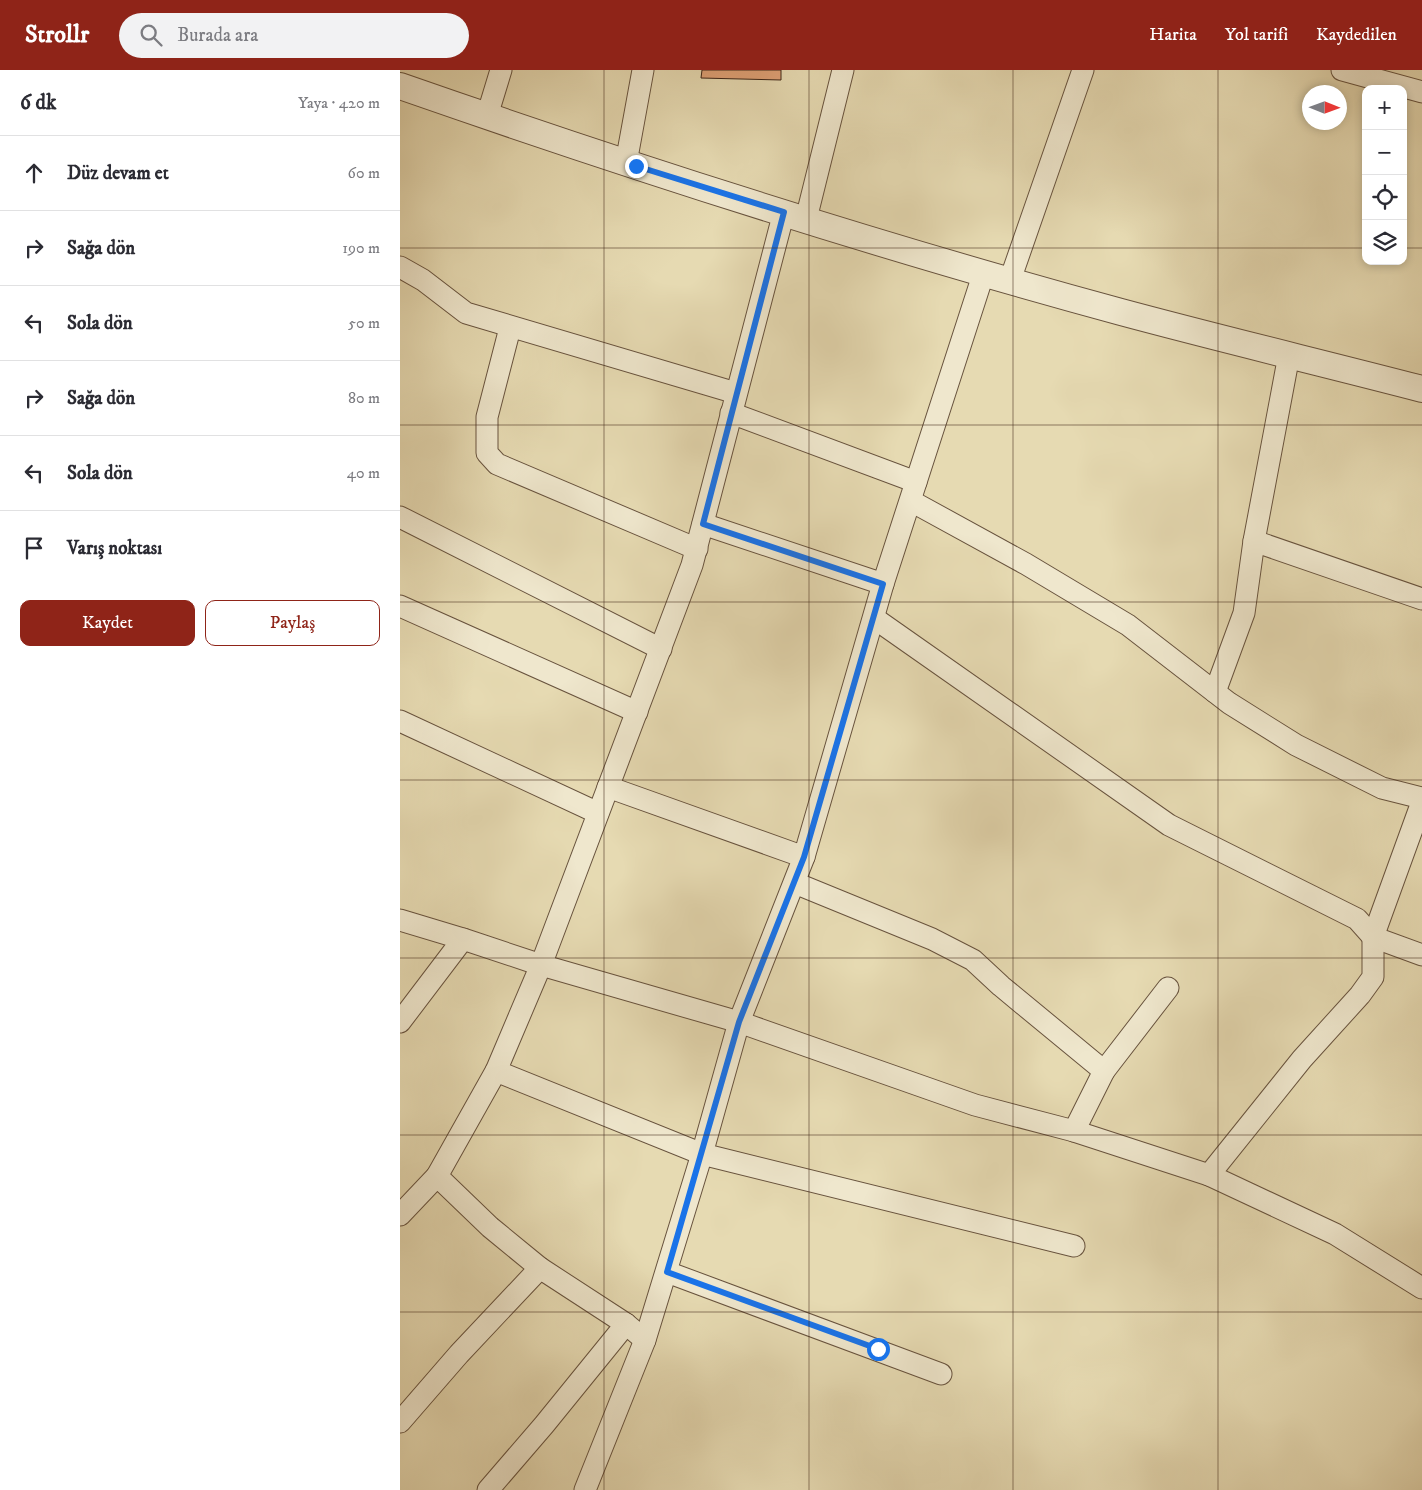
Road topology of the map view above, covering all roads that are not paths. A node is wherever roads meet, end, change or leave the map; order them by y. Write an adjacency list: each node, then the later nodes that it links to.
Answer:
1 (501, 70): 8 (street)
2 (643, 70): 9 (street)
3 (843, 70): 10 (street)
4 (1083, 70): 13 (street)
5 (1342, 70): 7 (street)
6 (400, 86): 8 (street)
7 (1422, 92)
8 (487, 116): 9 (street)
9 (626, 163): 10 (street)
10 (795, 216): 12 (street); 17 (street)
11 (400, 267): 14 (street)
12 (984, 272): 13 (street); 18 (street)
13 (1010, 280): 15 (street)
14 (510, 328): 17 (street); 22 (street)
15 (1289, 354): 16 (street); 21 (street)
16 (1422, 388)
17 (733, 403): 18 (street); 20 (street)
18 (913, 491): 23 (street); 28 (street)
19 (400, 517): 27 (street)
20 (703, 524): 22 (street); 23 (street)
21 (1254, 541): 24 (street); 28 (street)
22 (697, 549): 27 (street)
23 (883, 584): 26 (street)
24 (1422, 599)
25 (400, 606): 29 (street)
26 (874, 618): 34 (street); 37 (street)
27 (661, 649): 29 (street)
28 (1215, 692): 32 (street)
29 (637, 712): 31 (street)
30 (400, 721): 33 (street)
31 (608, 786): 33 (street); 34 (street)
32 (1422, 800): 37 (street)
33 (598, 813): 40 (street)
34 (804, 857): 35 (street)
35 (795, 883): 43 (street); 45 (street)
36 (400, 920): 38 (street)
37 (1373, 937): 39 (street); 48 (street)
38 (464, 939): 40 (street); 42 (street)
39 (1422, 955)
40 (541, 965): 43 (street); 44 (street)
41 (1168, 988): 45 (street)
42 (400, 1022)
43 (739, 1022): 46 (street); 47 (street)
44 (496, 1071): 47 (street); 49 (street)
45 (1104, 1071): 46 (street)
46 (1074, 1131): 48 (street)
47 (702, 1154): 51 (street); 53 (street)
48 (1209, 1175): 54 (street)
49 (438, 1176): 50 (street); 52 (street)
50 (400, 1215)
51 (1074, 1246)
52 (540, 1268): 55 (street); 58 (street)
53 (667, 1272): 56 (street); 57 (street)
54 (1422, 1288)
55 (626, 1324): 56 (street); 59 (street)
56 (645, 1340): 60 (street)
57 (941, 1374)
58 (400, 1422)
59 (488, 1490)
60 (585, 1490)

